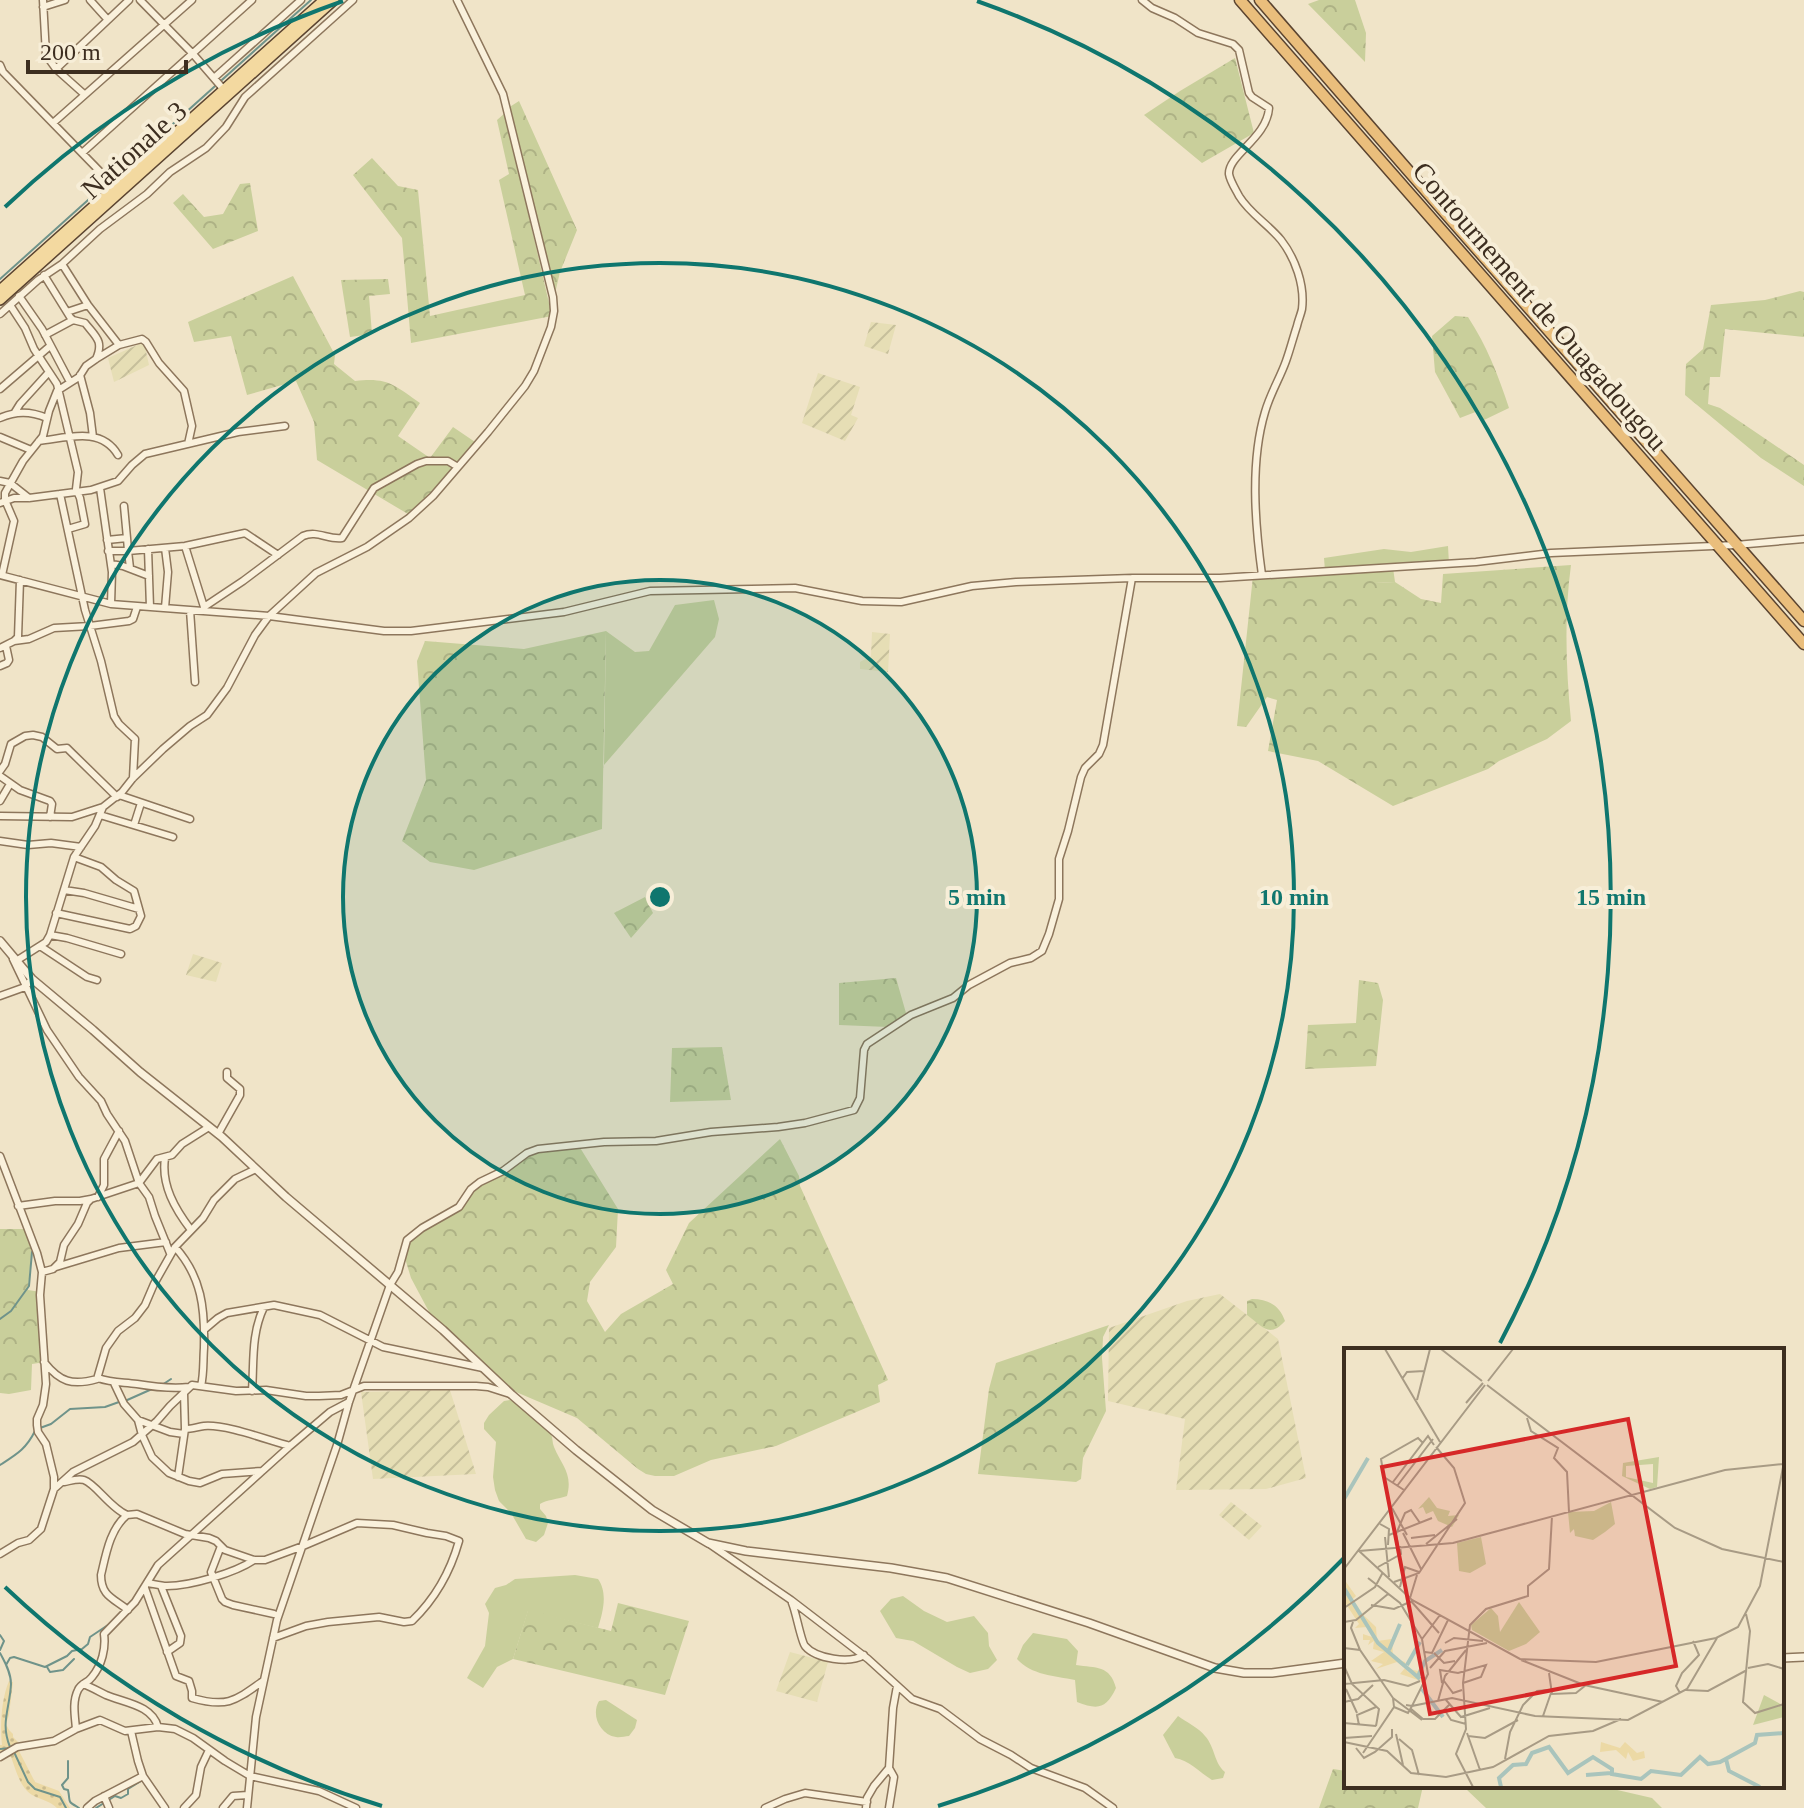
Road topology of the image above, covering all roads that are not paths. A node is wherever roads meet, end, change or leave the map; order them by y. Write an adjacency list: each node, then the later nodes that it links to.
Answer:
1 (65, 0): 15 (street)
2 (90, 0): 16 (street)
3 (129, 0): 16 (street)
4 (140, 0): 17 (street)
5 (192, 0): 17 (street)
6 (252, 0): 18 (street)
7 (301, 0): 21 (street)
8 (324, 0): 22 (main road, Nationale 3)
9 (334, 0): 22 (main road, Nationale 3)
10 (353, 0): 27 (street)
11 (457, 0): 59 (street)
12 (1142, 0): 87 (street)
13 (1240, 0): 76 (highway, Contournement de Ouagadougou)
14 (1260, 0): 74 (highway, Contournement de Ouagadougou)
15 (43, 4): 20 (street)
16 (108, 20): 20 (street)
17 (163, 24): 18 (street); 23 (street)
18 (193, 54): 21 (street); 25 (street)
19 (0, 65): 24 (street)
20 (56, 69): 23 (street)
21 (214, 78): 22 (street)
22 (226, 92): 26 (main road, Nationale 3)
23 (84, 94): 24 (street)
24 (53, 123): 25 (street)
25 (82, 153): 26 (street)
26 (117, 190): 29 (main road, Nationale 3); 31 (main road, Nationale 3)
27 (62, 264): 28 (street); 32 (street)
28 (44, 275): 30 (street); 33 (street)
29 (0, 290)
30 (19, 296): 31 (street); 38 (street)
31 (5, 302): 34 (street); 41 (street)
32 (88, 305): 33 (street); 36 (street)
33 (67, 312): 35 (street)
34 (0, 314)
35 (73, 320): 37 (street); 38 (street)
36 (101, 323): 37 (street); 39 (street)
37 (90, 329): 42 (street)
38 (45, 335): 40 (street)
39 (119, 345): 42 (street); 56 (street)
40 (50, 346): 41 (street); 45 (street)
41 (39, 356): 43 (street); 46 (street)
42 (96, 359): 44 (street)
43 (49, 372): 47 (street); 48 (street)
44 (80, 375): 45 (street); 54 (street)
45 (70, 382): 47 (street)
46 (0, 389)
47 (57, 391): 50 (street); 52 (street)
48 (15, 412): 49 (street); 50 (street)
49 (0, 418)
50 (47, 418): 55 (street)
51 (285, 426): 56 (street)
52 (70, 436): 54 (street); 55 (street); 64 (street)
53 (0, 437): 57 (street)
54 (93, 437): 58 (street)
55 (39, 441): 57 (street)
56 (188, 444): 62 (street)
57 (31, 450): 61 (street)
58 (118, 455)
59 (458, 467): 81 (street); 98 (street)
60 (0, 481): 61 (street)
61 (10, 483): 67 (street); 68 (street)
62 (100, 488): 63 (street); 66 (street)
63 (91, 490): 64 (street); 66 (street)
64 (78, 493): 65 (street); 70 (street)
65 (60, 494): 67 (street); 70 (street)
66 (101, 497): 73 (street)
67 (29, 498): 68 (street)
68 (2, 502): 86 (street)
69 (124, 506): 71 (street)
70 (68, 529): 91 (street)
71 (127, 538): 73 (street); 80 (street)
72 (1804, 539): 74 (street)
73 (107, 540): 79 (street)
74 (1736, 545): 76 (street); 99 (highway, Contournement de Ouagadougou)
75 (185, 546): 77 (street); 81 (street); 96 (street)
76 (1718, 546): 87 (street); 102 (highway, Contournement de Ouagadougou)
77 (165, 548): 78 (street); 95 (street)
78 (148, 549): 80 (street); 83 (street)
79 (108, 551): 80 (street); 82 (street)
80 (128, 551): 84 (street)
81 (278, 555): 96 (street)
82 (111, 564): 84 (street); 92 (street)
83 (147, 567): 85 (street); 88 (street)
84 (130, 568): 85 (street)
85 (141, 572): 88 (street)
86 (1, 575): 90 (street)
87 (1262, 575): 89 (street)
88 (149, 576): 94 (street)
89 (1132, 578): 98 (street); 149 (street)
90 (20, 580): 91 (street); 101 (street)
91 (83, 598): 92 (street); 100 (street)
92 (111, 604): 93 (street)
93 (137, 607): 94 (street); 100 (street)
94 (150, 607): 95 (street)
95 (165, 608): 97 (street)
96 (205, 609): 97 (street); 98 (street)
97 (190, 610): 105 (street)
98 (269, 616): 107 (street)
99 (1804, 621)
100 (90, 626): 101 (street); 107 (street)
101 (14, 641): 103 (street)
102 (1804, 644)
103 (3, 647): 104 (street)
104 (0, 666)
105 (195, 682)
106 (0, 771): 108 (street); 109 (street)
107 (133, 778): 109 (street)
108 (10, 784): 110 (street); 115 (street)
109 (118, 796): 111 (street); 112 (street)
110 (0, 801)
111 (141, 803): 116 (street); 117 (street)
112 (103, 807): 113 (street); 115 (street)
113 (100, 815): 117 (street); 120 (street)
114 (0, 816): 115 (street)
115 (50, 817)
116 (190, 819)
117 (134, 825): 118 (street)
118 (173, 837)
119 (0, 841): 120 (street)
120 (81, 847): 121 (street)
121 (74, 857): 122 (street); 123 (street)
122 (64, 890): 123 (street); 124 (street)
123 (139, 909): 124 (street)
124 (56, 913): 125 (street)
125 (50, 935): 127 (street); 128 (street)
126 (0, 941): 129 (street)
127 (40, 946): 129 (street); 131 (street)
128 (121, 954)
129 (14, 957): 130 (street); 132 (street)
130 (32, 979): 132 (street); 135 (street)
131 (97, 980)
132 (25, 987): 133 (street); 136 (street)
133 (0, 996)
134 (227, 1072): 137 (street)
135 (209, 1127): 137 (street); 139 (street)
136 (119, 1131): 141 (street); 142 (street)
137 (218, 1134): 140 (street)
138 (0, 1156): 143 (street)
139 (165, 1158): 141 (street); 144 (street)
140 (256, 1169): 144 (street); 149 (street)
141 (139, 1183): 142 (street); 145 (street)
142 (94, 1198): 143 (street); 147 (street)
143 (18, 1206): 148 (street)
144 (191, 1230): 146 (street)
145 (166, 1242): 146 (street); 147 (street)
146 (173, 1250): 151 (street); 155 (street)
147 (56, 1267): 148 (street)
148 (42, 1272): 153 (street)
149 (390, 1285): 152 (street); 154 (street)
150 (264, 1307): 151 (street); 152 (street); 160 (street)
151 (205, 1329): 157 (street)
152 (370, 1342): 154 (street); 159 (street)
153 (44, 1362): 155 (street); 171 (street)
154 (483, 1368): 161 (street)
155 (98, 1378): 156 (street)
156 (114, 1383): 158 (street); 163 (street)
157 (201, 1386): 158 (street); 160 (street)
158 (186, 1390): 164 (street); 165 (street)
159 (353, 1390): 160 (street); 161 (street); 162 (street)
160 (252, 1391)
161 (512, 1395): 174 (street)
162 (349, 1402): 167 (street); 176 (street)
163 (138, 1420): 164 (street); 166 (street)
164 (153, 1425): 165 (street); 166 (street)
165 (184, 1431): 167 (street); 169 (street)
166 (142, 1435): 169 (street); 170 (street)
167 (290, 1446): 168 (street)
168 (262, 1471): 169 (street); 173 (street)
169 (178, 1477)
170 (63, 1482): 171 (street); 172 (street)
171 (54, 1489): 177 (street)
172 (127, 1515): 173 (street); 183 (street)
173 (192, 1536): 175 (street); 180 (street)
174 (708, 1543): 182 (street); 190 (street)
175 (221, 1546): 178 (street); 179 (street)
176 (303, 1546): 178 (street); 185 (street); 185 (street)
177 (0, 1554)
178 (254, 1560): 179 (street)
179 (213, 1577): 181 (street); 184 (street)
180 (147, 1585): 181 (street); 183 (street); 186 (street)
181 (161, 1586): 186 (street)
182 (791, 1600): 187 (street); 187 (street)
183 (128, 1610): 192 (street)
184 (274, 1614)
185 (273, 1638): 191 (street)
186 (167, 1652): 191 (street)
187 (864, 1655): 193 (street)
188 (1804, 1657): 189 (street)
189 (1784, 1658)
190 (1344, 1663)
191 (263, 1681): 201 (street)
192 (83, 1684): 194 (street); 195 (street)
193 (897, 1686): 199 (street); 216 (street)
194 (158, 1727): 196 (street); 197 (street)
195 (76, 1729): 196 (street); 198 (street)
196 (131, 1731): 200 (street)
197 (209, 1750): 201 (street); 209 (street)
198 (0, 1757)
199 (889, 1768): 205 (street); 215 (street)
200 (143, 1776): 203 (street); 208 (street)
201 (250, 1776): 202 (street); 212 (street)
202 (248, 1795): 210 (street); 211 (street)
203 (104, 1796): 206 (street); 207 (street)
204 (785, 1799): 205 (street); 213 (street); 214 (street)
205 (866, 1805)
206 (87, 1808)
207 (109, 1808)
208 (165, 1808)
209 (184, 1808)
210 (223, 1808)
211 (247, 1808)
212 (356, 1808)
213 (765, 1808)
214 (792, 1808)
215 (889, 1808)
216 (1113, 1808)

